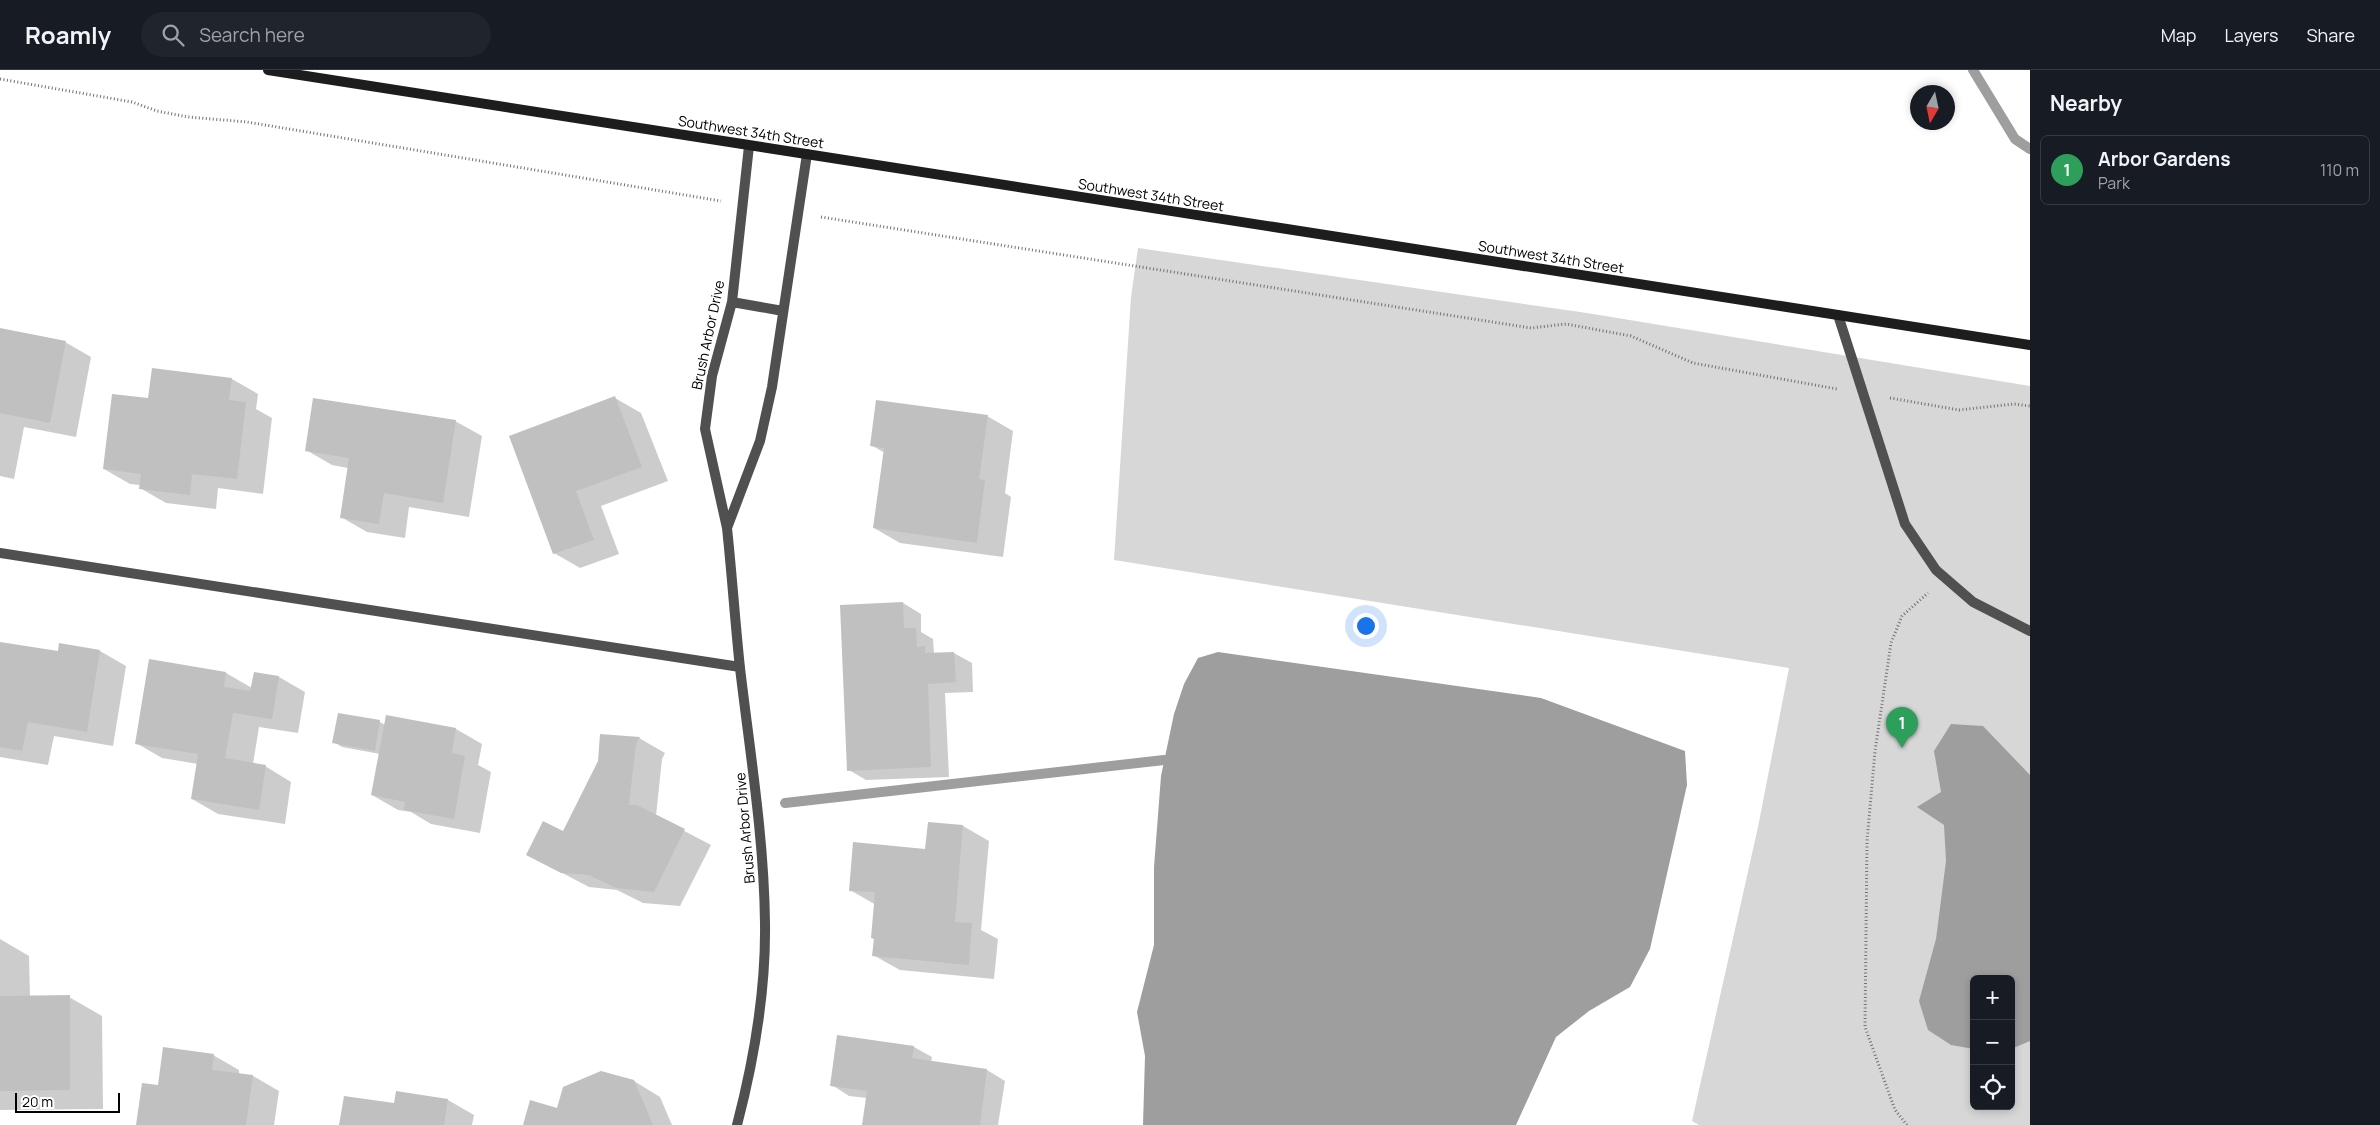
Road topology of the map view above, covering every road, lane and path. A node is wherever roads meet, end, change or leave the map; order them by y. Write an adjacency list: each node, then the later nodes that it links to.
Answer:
1 (268, 70): 3 (street, Southwest 34th Street)
2 (0, 79): 5 (path)
3 (749, 146): 4 (street, Southwest 34th Street); 5 (street, Brush Arbor Drive)
4 (807, 154): 6 (street, Brush Arbor Drive); 9 (street, Southwest 34th Street)
5 (743, 204): 7 (street, Brush Arbor Drive)
6 (798, 213): 8 (street, Brush Arbor Drive); 11 (path)
7 (732, 302): 8 (street); 13 (street, Brush Arbor Drive)
8 (783, 311): 13 (street, Brush Arbor Drive)
9 (1838, 315): 10 (street, Southwest 34th Street); 11 (street)
10 (2030, 345)
11 (1863, 393): 12 (path); 15 (street)
12 (2030, 406)
13 (727, 528): 17 (street, Brush Arbor Drive)
14 (0, 553): 17 (street)
15 (1946, 578): 16 (street); 19 (path)
16 (2030, 631)
17 (740, 668): 18 (street, Brush Arbor Drive)
18 (737, 1125)
19 (1907, 1125)

